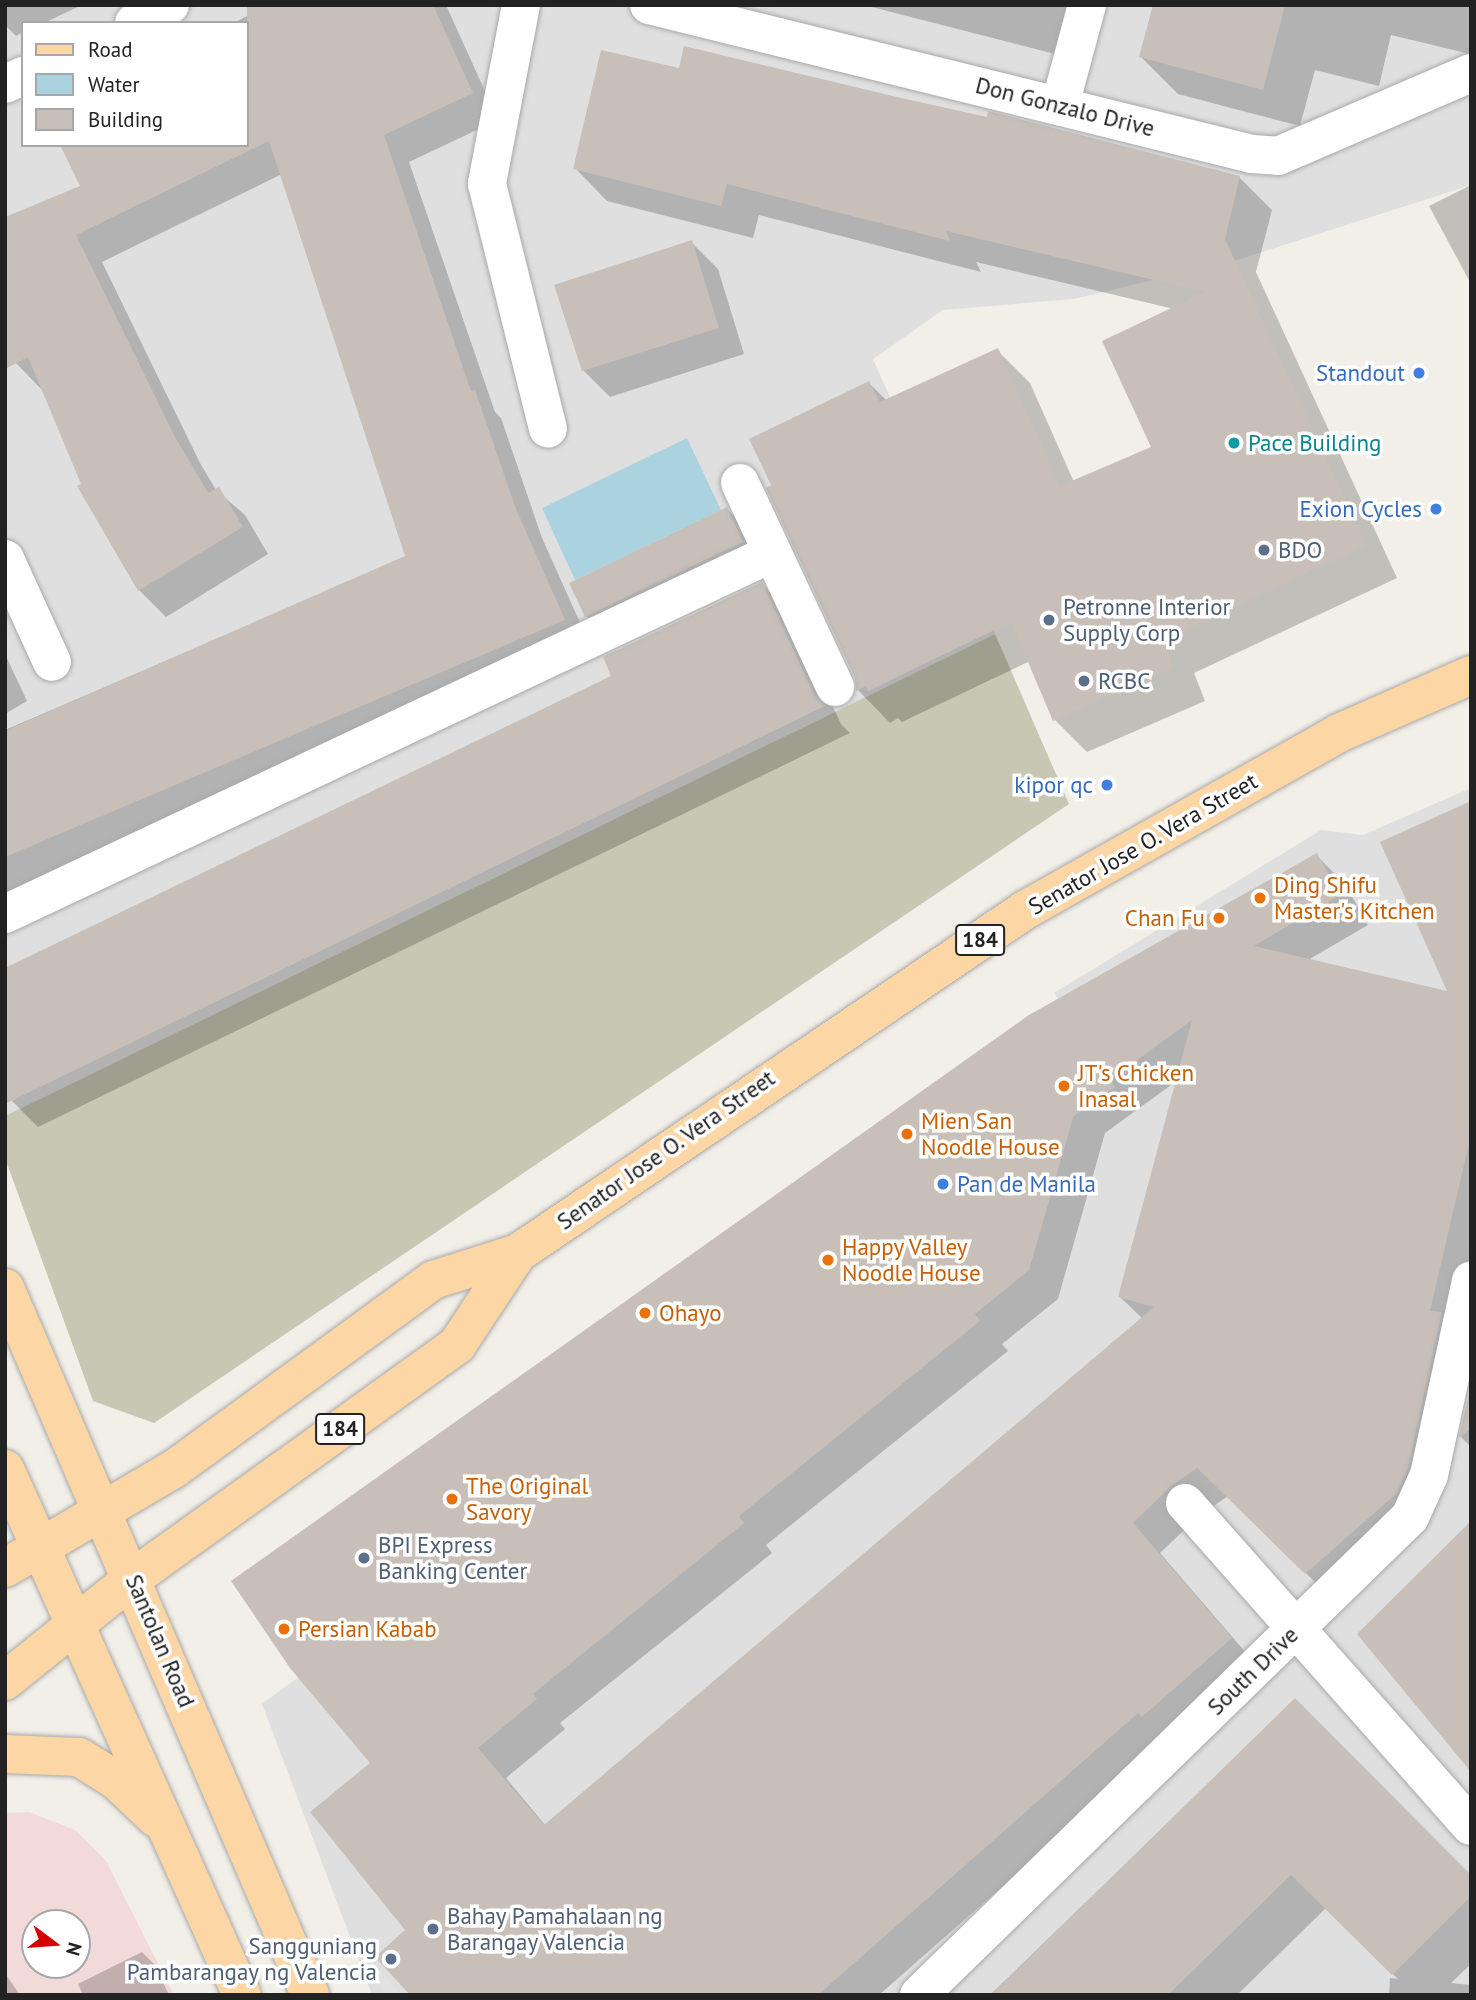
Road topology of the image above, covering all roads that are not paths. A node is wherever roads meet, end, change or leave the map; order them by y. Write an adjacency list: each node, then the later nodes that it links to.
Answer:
1 (170, 5): 5 (street)
2 (521, 5): 10 (street)
3 (649, 5): 9 (street, Don Gonzalo Drive)
4 (1087, 5): 9 (street)
5 (138, 21)
6 (1471, 73): 9 (street, Don Gonzalo Drive)
7 (21, 77): 8 (street)
8 (5, 84)
9 (1060, 105)
10 (548, 429)
11 (740, 483): 12 (street)
12 (772, 553): 16 (street); 17 (street)
13 (5, 559): 14 (street)
14 (52, 662)
15 (1471, 675): 18 (main road, Senator Jose O. Vera Street / 184)
16 (835, 687)
17 (5, 914)
18 (518, 1253): 23 (main road, Senator Jose O. Vera Street / 184); 26 (main road, Senator Jose O. Vera Street / 184)
19 (1471, 1280): 28 (street, South Drive)
20 (5, 1288): 23 (main road, Santolan Road)
21 (5, 1469): 24 (main road)
22 (1185, 1503): 28 (street)
23 (103, 1512): 24 (main road, 184); 26 (main road, Santolan Road)
24 (43, 1545): 25 (main road, 184); 27 (main road)
25 (5, 1568)
26 (133, 1578): 27 (main road, 184); 34 (main road, Santolan Road)
27 (77, 1623): 29 (main road, 184); 32 (main road)
28 (1298, 1628): 31 (street); 35 (street, South Drive)
29 (5, 1681)
30 (5, 1754): 32 (main road)
31 (1471, 1826)
32 (175, 1840): 33 (main road)
33 (242, 1995)
34 (310, 1995)
35 (919, 1995)

